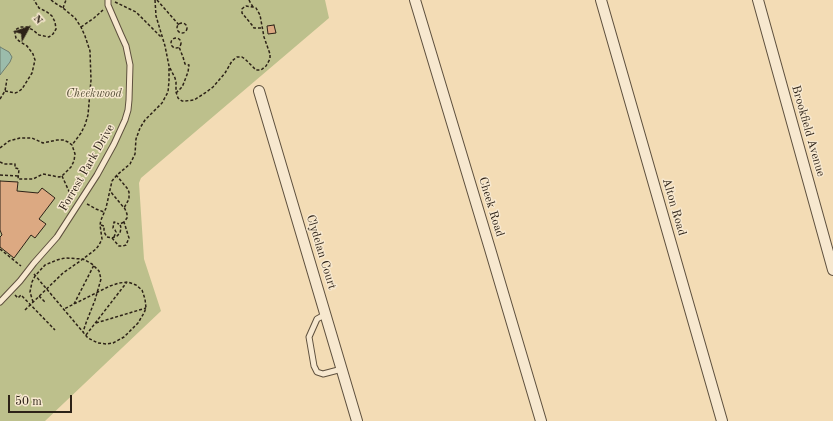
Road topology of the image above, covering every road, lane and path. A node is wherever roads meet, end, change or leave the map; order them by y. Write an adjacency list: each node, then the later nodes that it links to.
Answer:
1 (34, 0): 22 (path)
2 (51, 0): 14 (path)
3 (62, 0): 9 (path)
4 (104, 0): 11 (lane, Forrest Park Drive)
5 (156, 0): 15 (path); 18 (path)
6 (415, 0): 69 (street, Cheek Road)
7 (601, 0): 70 (street, Alton Road)
8 (758, 0): 47 (street, Brookfield Avenue)
9 (66, 1): 14 (path)
10 (250, 1): 12 (path); 13 (path)
11 (108, 2): 16 (path); 18 (path); 34 (lane, Forrest Park Drive)
12 (246, 6): 13 (path); 17 (path)
13 (253, 7): 17 (path)
14 (63, 8): 16 (path)
15 (179, 25): 15 (path)
16 (81, 27): 26 (path)
17 (262, 28): 24 (path)
18 (163, 39): 20 (path)
19 (179, 47): 19 (path); 24 (path)
20 (169, 67): 24 (path); 32 (path)
21 (7, 79): 22 (path)
22 (5, 91): 25 (path)
23 (259, 91): 62 (street, Clydelan Court)
24 (176, 93)
25 (0, 99)
26 (72, 145): 27 (path); 31 (path)
27 (0, 148)
28 (0, 162): 30 (path)
29 (0, 175): 30 (path)
30 (19, 176): 31 (path)
31 (62, 176): 35 (path)
32 (116, 176): 33 (path); 36 (path)
33 (110, 191): 36 (path); 37 (path)
34 (82, 200): 37 (path); 46 (lane, Forrest Park Drive)
35 (73, 202)
36 (124, 208): 38 (path)
37 (104, 212): 40 (path)
38 (124, 222): 39 (path); 41 (path)
39 (120, 224): 41 (path); 41 (path)
40 (100, 225): 41 (path); 43 (path)
41 (113, 238)
42 (0, 249): 45 (path)
43 (83, 259): 44 (path); 48 (path); 50 (path)
44 (94, 265): 52 (path); 58 (path)
45 (22, 266)
46 (29, 269): 48 (path); 51 (lane, Forrest Park Drive)
47 (833, 270)
48 (35, 275): 50 (path); 55 (path)
49 (127, 282): 52 (path); 59 (path); 63 (path)
50 (46, 288): 53 (path); 60 (path)
51 (11, 291): 54 (lane, Forrest Park Drive); 57 (path)
52 (98, 292): 58 (path); 65 (path)
53 (39, 296): 55 (path); 56 (path)
54 (0, 302)
55 (33, 302): 57 (path)
56 (45, 302)
57 (30, 304): 61 (path); 64 (path)
58 (74, 304): 60 (path)
59 (146, 308): 63 (path); 66 (path)
60 (64, 309): 65 (path)
61 (25, 310)
62 (326, 314): 67 (street, Clydelan Court); 67 (lane)
63 (95, 324): 66 (path)
64 (55, 330)
65 (83, 332): 66 (path)
66 (86, 335)
67 (342, 370): 68 (street, Clydelan Court)
68 (358, 421)
69 (541, 421)
70 (722, 421)

